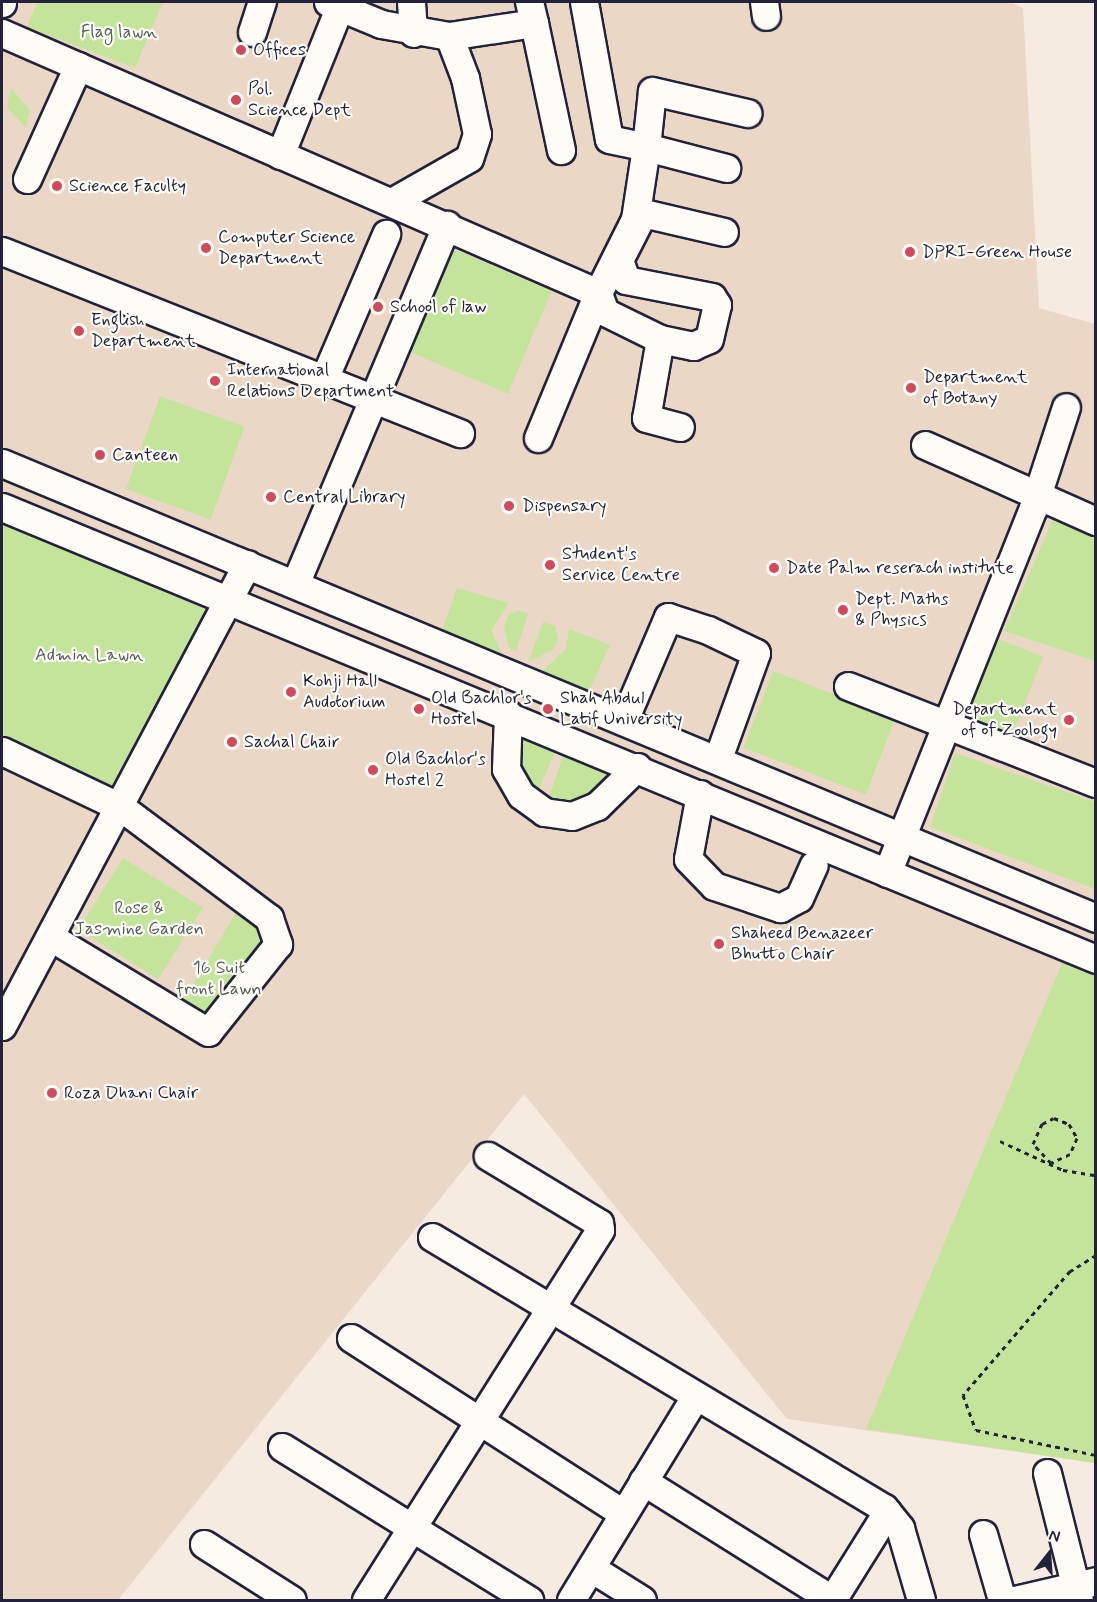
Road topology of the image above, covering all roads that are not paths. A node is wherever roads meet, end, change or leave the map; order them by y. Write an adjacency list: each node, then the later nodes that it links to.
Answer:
1 (262, 2): 6 (street)
2 (411, 2): 8 (street)
3 (584, 2): 12 (street)
4 (334, 4): 8 (street); 14 (street)
5 (531, 12): 9 (street); 13 (street)
6 (252, 32)
7 (2, 33): 10 (street)
8 (413, 33): 9 (street)
9 (449, 36): 17 (street)
10 (78, 66): 14 (street); 16 (street)
11 (747, 113): 12 (street)
12 (646, 147): 15 (street); 22 (street)
13 (561, 150)
14 (280, 155): 17 (street)
15 (726, 168)
16 (27, 179)
17 (392, 202): 18 (street)
18 (447, 225): 22 (street); 25 (street)
19 (724, 232): 23 (street)
20 (386, 234): 24 (street)
21 (2, 251): 24 (street)
22 (598, 293): 23 (street); 29 (street)
23 (660, 339): 27 (street)
24 (324, 379): 25 (street)
25 (372, 398): 28 (street); 36 (street)
26 (1066, 407): 32 (street)
27 (680, 427)
28 (460, 434)
29 (538, 438)
30 (925, 446): 32 (street)
31 (2, 463): 35 (street)
32 (1037, 494): 34 (street); 41 (street)
33 (2, 507): 37 (street)
34 (1095, 521)
35 (247, 564): 36 (street); 37 (street)
36 (295, 584): 40 (street)
37 (231, 601): 39 (street); 47 (street)
38 (848, 686): 41 (street)
39 (508, 714): 44 (street); 44 (street)
40 (624, 720): 43 (street); 43 (street)
41 (944, 724): 45 (street); 48 (street)
42 (2, 751): 47 (street)
43 (717, 758): 48 (street)
44 (637, 767): 46 (street)
45 (1095, 783)
46 (700, 794): 49 (street); 50 (street)
47 (122, 808): 52 (street); 52 (street)
48 (903, 835): 50 (street); 51 (street)
49 (814, 865)
50 (886, 873): 53 (street)
51 (1095, 918)
52 (52, 938): 54 (street)
53 (1095, 959)
54 (2, 1026)
55 (488, 1156): 57 (street)
56 (432, 1237): 57 (street)
57 (550, 1309): 59 (street); 60 (street)
58 (351, 1338): 60 (street)
59 (702, 1401): 63 (street); 64 (street)
60 (478, 1420): 65 (street); 66 (street)
61 (282, 1447): 66 (street)
62 (1047, 1473): 70 (street)
63 (650, 1485): 65 (street); 69 (street); 77 (street)
64 (887, 1512): 77 (street); 78 (street)
65 (623, 1513): 69 (street)
66 (412, 1528): 72 (street); 73 (street)
67 (983, 1534): 79 (street)
68 (204, 1544): 71 (street)
69 (597, 1572): 74 (street); 75 (street); 76 (street)
70 (1083, 1589): 80 (street)
71 (292, 1600)
72 (366, 1600)
73 (529, 1600)
74 (571, 1600)
75 (588, 1600)
76 (642, 1600)
77 (832, 1600)
78 (921, 1600)
79 (1002, 1600)
80 (1015, 1600)

